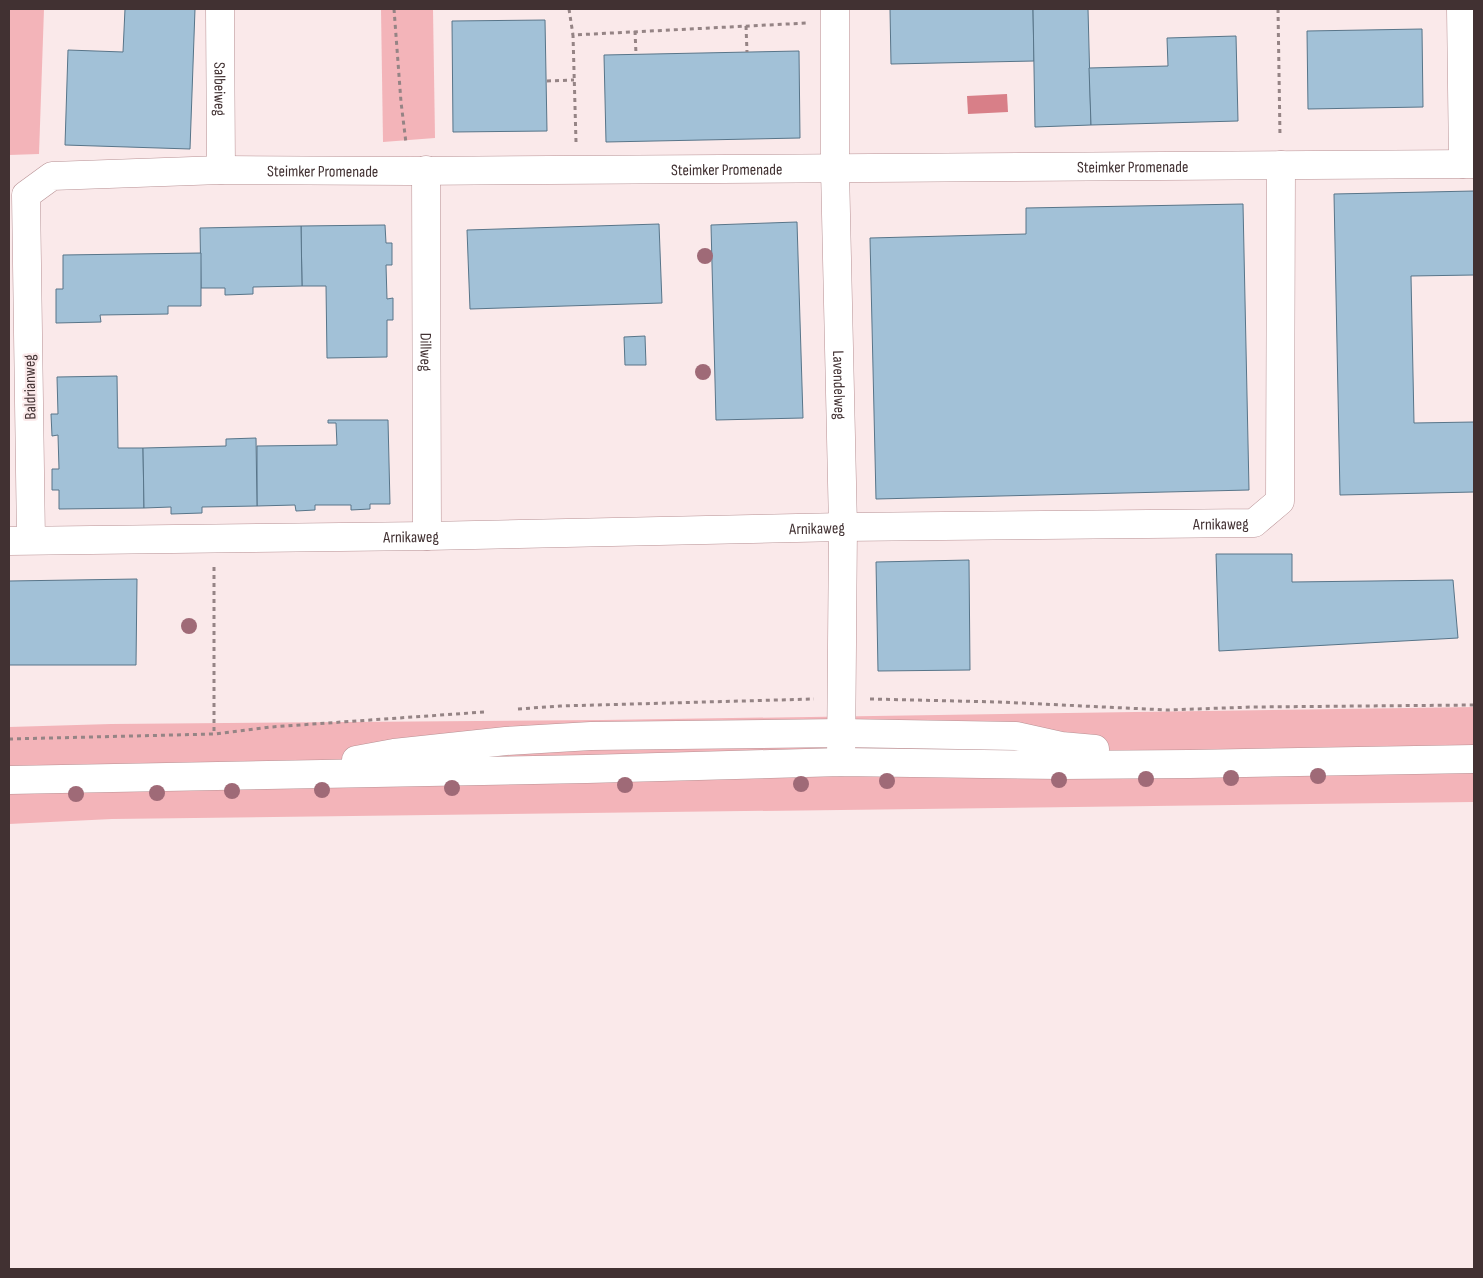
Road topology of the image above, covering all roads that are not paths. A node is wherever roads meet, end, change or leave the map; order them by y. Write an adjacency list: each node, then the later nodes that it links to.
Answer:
1 (220, 9): 7 (street, Salbeiweg)
2 (1461, 9): 4 (street)
3 (835, 15): 6 (street, Lavendelweg)
4 (1468, 164): 5 (street, Steimker Promenade)
5 (1281, 165): 6 (street, Steimker Promenade); 10 (street, Arnikaweg)
6 (835, 169): 8 (street, Steimker Promenade); 10 (street, Lavendelweg)
7 (221, 170): 8 (street, Steimker Promenade); 9 (street, Steimker Promenade)
8 (418, 171): 11 (street, Dillweg)
9 (17, 233): 12 (street, Baldrianweg)
10 (843, 527): 11 (street, Arnikaweg); 13 (street, Lavendelweg)
11 (427, 536): 12 (street, Arnikaweg)
12 (20, 540)
13 (841, 733): 15 (street, Lavendelweg); 16 (street); 17 (street)
14 (1474, 759): 16 (street)
15 (841, 762): 16 (street); 17 (street)
16 (1190, 764)
17 (243, 776): 18 (street)
18 (9, 780)

